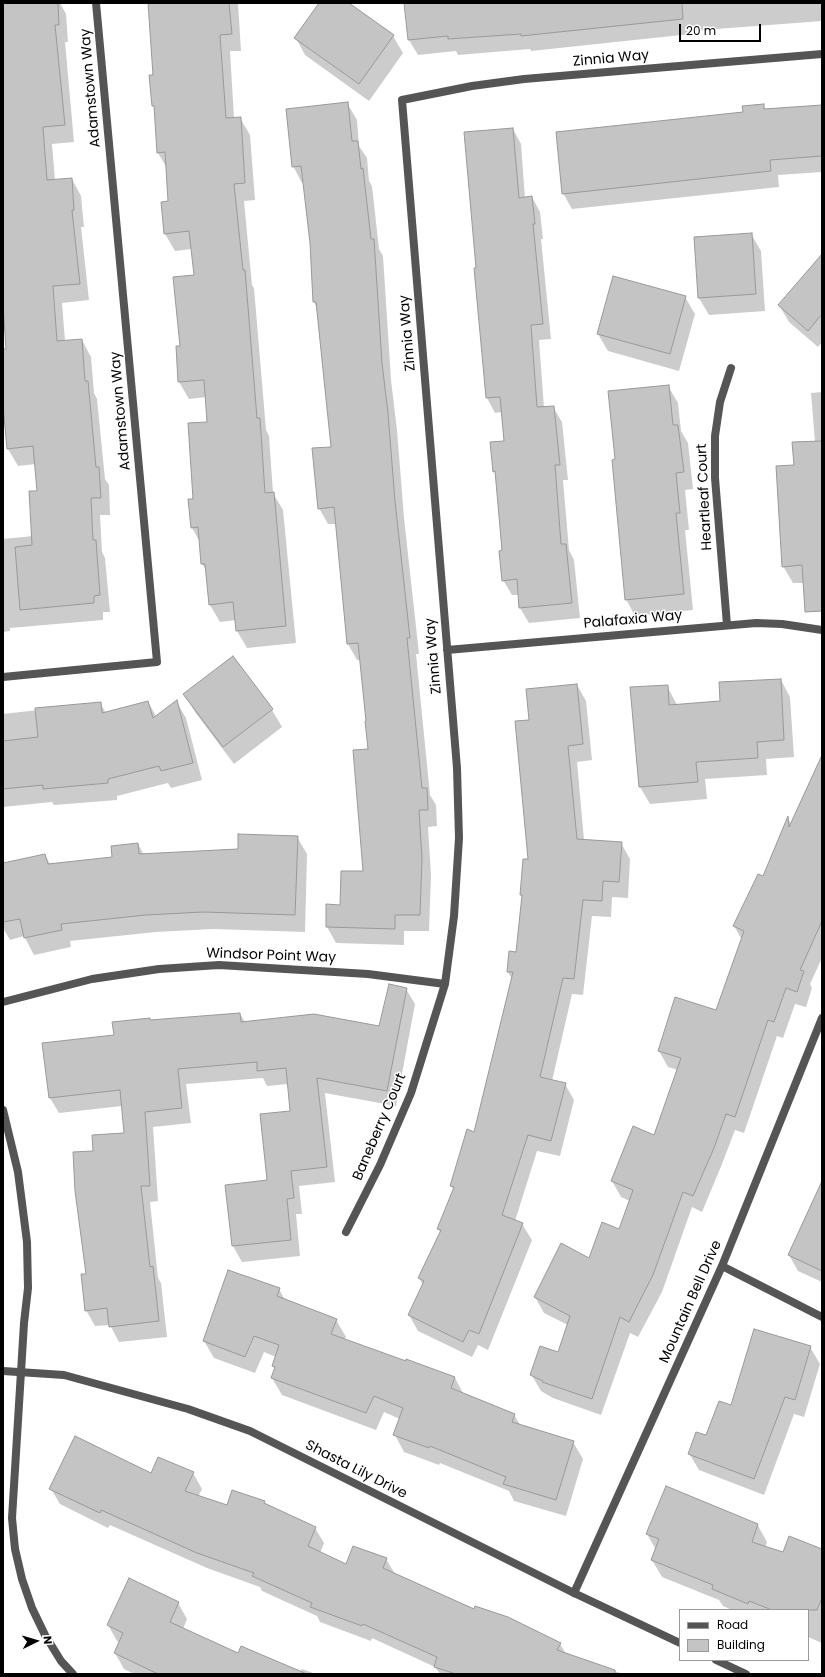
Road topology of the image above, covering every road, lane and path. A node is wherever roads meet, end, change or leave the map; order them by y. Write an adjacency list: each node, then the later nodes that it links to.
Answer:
1 (96, 3): 7 (street, Adamstown Way)
2 (822, 54): 6 (street, Zinnia Way)
3 (731, 368): 4 (street, Heartleaf Court)
4 (727, 625): 5 (street, Palafaxia Way); 6 (street, Palafaxia Way)
5 (822, 630)
6 (447, 650): 8 (street, Zinnia Way)
7 (3, 677)
8 (445, 984): 9 (street, Windsor Point Way); 12 (street, Baneberry Court)
9 (3, 1002)
10 (822, 1018): 13 (street, Mountain Bell Drive)
11 (3, 1110): 16 (street)
12 (346, 1232)
13 (722, 1266): 14 (street); 17 (street, Mountain Bell Drive)
14 (822, 1317)
15 (3, 1371): 16 (street, Shasta Lily Drive)
16 (22, 1372): 17 (street, Shasta Lily Drive); 20 (street)
17 (574, 1593): 18 (street, Shasta Lily Drive)
18 (679, 1643)
19 (718, 1661): 21 (street)
20 (73, 1674)
21 (746, 1674)

